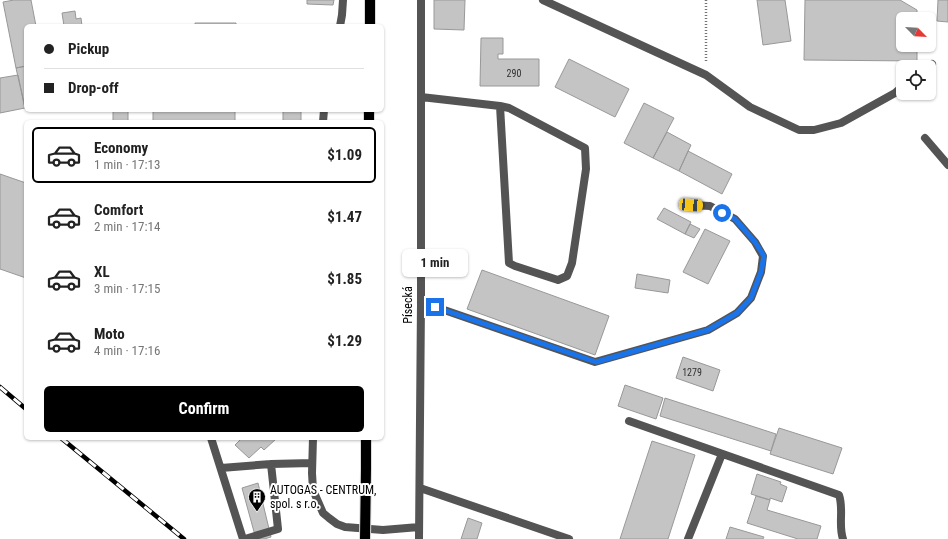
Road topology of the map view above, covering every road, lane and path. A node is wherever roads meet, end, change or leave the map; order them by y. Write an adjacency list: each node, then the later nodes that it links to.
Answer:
1 (343, 0): 6 (lane)
2 (370, 0): 7 (main road)
3 (421, 0): 10 (lane, Písecká)
4 (543, 0): 8 (lane)
5 (706, 0): 8 (path)
6 (340, 24)
7 (370, 24)
8 (706, 75): 9 (lane)
9 (896, 91)
10 (421, 97): 11 (lane); 15 (lane, Písecká)
11 (500, 106): 11 (lane)
12 (925, 138): 13 (lane)
13 (948, 165)
14 (691, 205): 15 (lane)
15 (421, 302): 24 (lane, Písecká)
16 (629, 421): 20 (lane)
17 (212, 440): 23 (lane)
18 (313, 440): 21 (lane)
19 (366, 440): 27 (main road, bridge)
20 (722, 454): 30 (lane); 31 (lane)
21 (312, 463): 22 (lane); 25 (lane)
22 (271, 464): 23 (lane); 26 (lane)
23 (221, 468): 26 (lane)
24 (420, 488): 25 (lane, Písecká); 29 (lane)
25 (419, 527): 28 (lane, Písecká)
26 (244, 539)
27 (365, 539)
28 (419, 539)
29 (569, 539)
30 (688, 539)
31 (843, 539)

